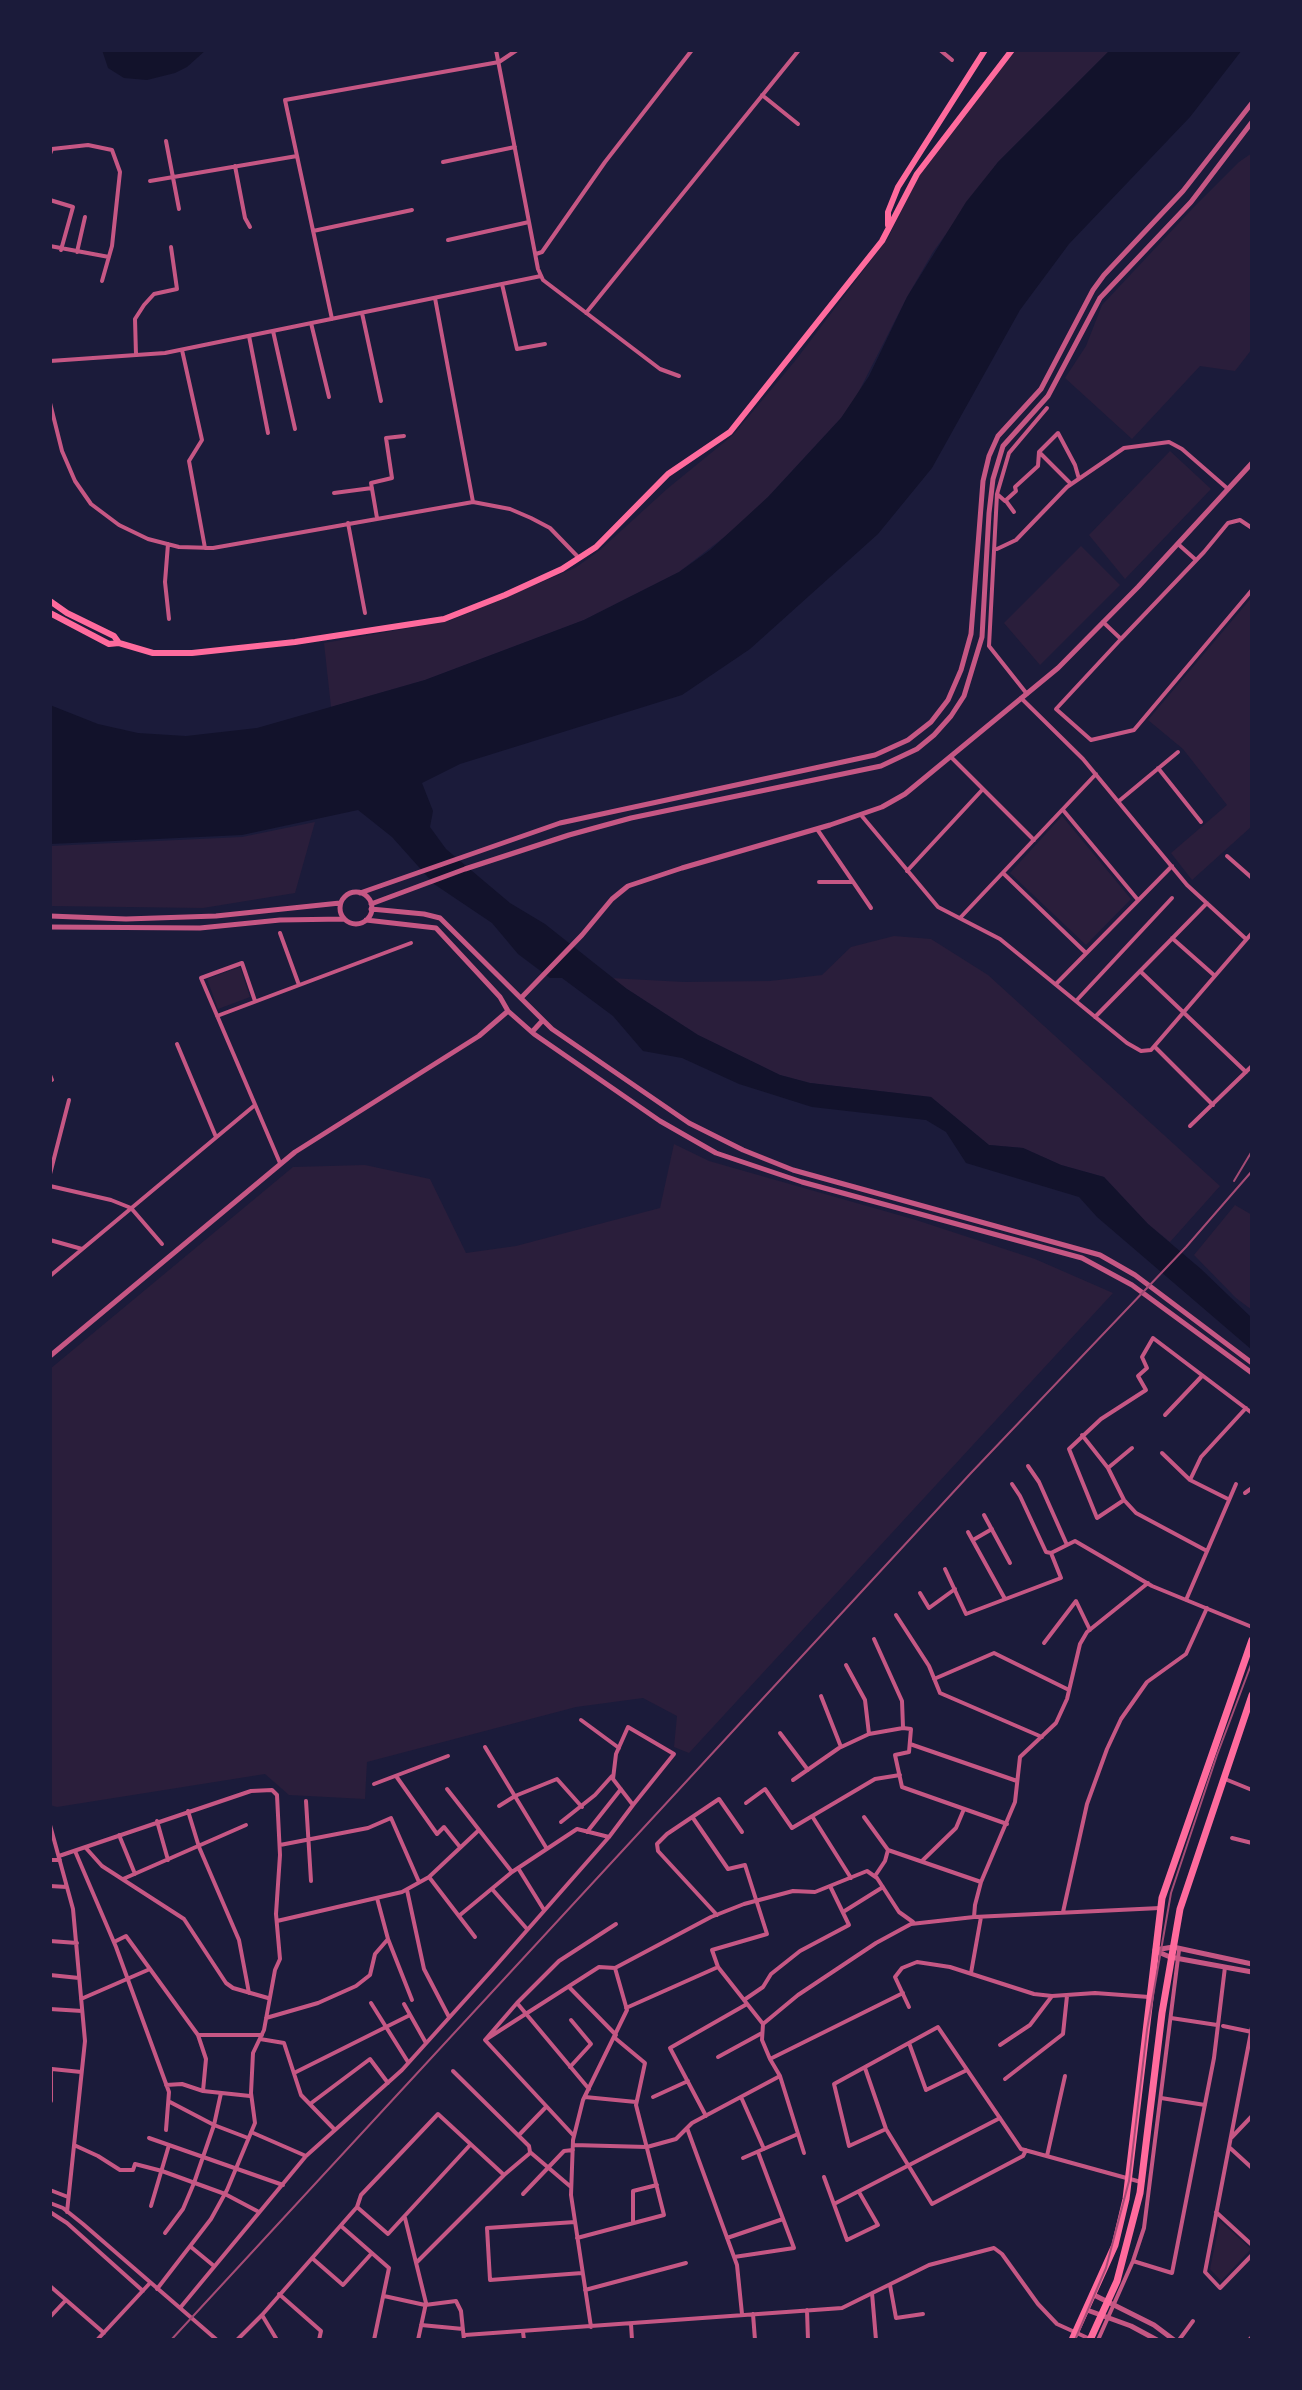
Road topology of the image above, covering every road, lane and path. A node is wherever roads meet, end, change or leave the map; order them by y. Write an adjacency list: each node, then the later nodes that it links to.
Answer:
1 (496, 50): 9 (street)
2 (517, 50): 9 (street)
3 (692, 50): 37 (street)
4 (799, 50): 10 (street)
5 (940, 50): 8 (street)
6 (985, 50): 22 (main road)
7 (1012, 50): 23 (main road)
8 (952, 60)
9 (499, 62): 15 (street); 17 (street)
10 (762, 95): 13 (street); 44 (street)
11 (1252, 103): 108 (street)
12 (1252, 122): 113 (street)
13 (798, 124)
14 (166, 141): 20 (street)
15 (515, 147): 18 (street); 28 (street)
16 (50, 154): 38 (street)
17 (297, 156): 19 (street); 31 (street)
18 (443, 162)
19 (235, 166): 20 (street); 29 (street)
20 (175, 177): 21 (street); 25 (street)
21 (150, 181)
22 (898, 187): 23 (main road); 30 (main road)
23 (907, 192): 30 (main road)
24 (50, 200): 35 (street)
25 (179, 209)
26 (412, 210): 31 (street)
27 (85, 217): 36 (street)
28 (529, 222): 32 (street); 37 (street)
29 (250, 227)
30 (888, 229): 79 (main road)
31 (313, 231): 45 (street)
32 (448, 240)
33 (50, 246): 35 (street)
34 (171, 247): 51 (street)
35 (61, 250): 36 (street)
36 (77, 252): 38 (street)
37 (535, 254): 39 (street)
38 (109, 257): 40 (street)
39 (541, 276): 41 (street); 44 (street)
40 (102, 281)
41 (502, 284): 42 (street); 49 (street)
42 (435, 298): 43 (street); 70 (street)
43 (362, 313): 45 (street); 55 (street)
44 (586, 313): 53 (street)
45 (332, 319): 46 (street)
46 (311, 323): 47 (street); 54 (street)
47 (273, 331): 48 (street); 58 (street)
48 (249, 336): 50 (street); 59 (street)
49 (545, 344)
50 (182, 350): 51 (street); 77 (street)
51 (136, 355): 52 (street)
52 (50, 361)
53 (679, 376)
54 (329, 397)
55 (381, 401)
56 (50, 403): 75 (street)
57 (1047, 408): 68 (street)
58 (295, 429)
59 (268, 433)
60 (404, 436): 65 (street)
61 (1039, 452): 63 (street); 64 (street); 69 (street)
62 (1252, 463): 66 (street)
63 (1079, 479): 64 (street); 66 (street)
64 (1071, 484): 78 (street)
65 (372, 488): 67 (street); 72 (street)
66 (1228, 489): 76 (street)
67 (334, 493)
68 (997, 494): 69 (street); 78 (street)
69 (1005, 501): 71 (street)
70 (473, 502): 72 (street); 79 (street)
71 (1014, 512)
72 (377, 518): 73 (street)
73 (348, 523): 77 (street); 84 (street)
74 (1252, 528): 80 (street)
75 (168, 544): 77 (street); 85 (street)
76 (1178, 544): 80 (street); 86 (street)
77 (205, 548)
78 (996, 549): 89 (street)
79 (579, 558): 88 (main road)
80 (1196, 560): 87 (street)
81 (1252, 590): 87 (street)
82 (50, 601): 88 (main road)
83 (50, 613): 88 (main road)
84 (365, 613)
85 (169, 619)
86 (1103, 622): 87 (street); 89 (street)
87 (1121, 639)
88 (119, 643)
89 (1024, 696): 91 (street); 93 (street)
90 (1178, 752): 92 (street)
91 (951, 757): 94 (street); 97 (street)
92 (1158, 768): 95 (street); 98 (street)
93 (1096, 774): 95 (street); 96 (street)
94 (983, 789): 100 (street); 103 (street)
95 (1119, 801): 102 (street)
96 (1062, 810): 100 (street); 110 (street)
97 (861, 815): 99 (street); 103 (street)
98 (1201, 822)
99 (817, 829): 107 (street); 132 (street)
100 (1034, 840): 104 (street)
101 (1227, 856): 105 (street)
102 (1172, 866): 110 (street); 112 (street)
103 (907, 871): 116 (street)
104 (1003, 873): 116 (street); 125 (street)
105 (1252, 878)
106 (819, 882): 107 (street)
107 (853, 882): 114 (street)
108 (360, 893): 111 (street); 113 (street)
109 (1172, 898): 134 (street)
110 (1138, 900): 125 (street)
111 (340, 903): 115 (street); 117 (street)
112 (1207, 903): 122 (street); 123 (street)
113 (371, 906): 118 (street); 128 (street)
114 (871, 908)
115 (50, 916)
116 (960, 918): 130 (street)
117 (344, 919): 118 (street); 119 (street)
118 (366, 920): 131 (street)
119 (50, 927)
120 (280, 933): 129 (street)
121 (1252, 933): 123 (street)
122 (1172, 938): 126 (street); 127 (street)
123 (1247, 939): 127 (street)
124 (411, 943): 129 (street)
125 (1086, 953): 130 (street)
126 (1140, 971): 136 (street); 138 (street)
127 (1215, 976): 136 (street)
128 (502, 980): 131 (street); 132 (street)
129 (299, 985): 133 (street)
130 (1056, 985): 134 (street)
131 (493, 988): 135 (street)
132 (523, 996): 139 (street)
133 (255, 1001): 137 (street); 137 (street)
134 (1076, 1001): 138 (street)
135 (508, 1011): 140 (street); 150 (street)
136 (1184, 1011): 142 (street); 144 (street)
137 (217, 1016): 146 (street)
138 (1095, 1017): 142 (street)
139 (543, 1020): 140 (street); 159 (street)
140 (532, 1032): 160 (street)
141 (177, 1044): 149 (street)
142 (1154, 1046): 147 (street)
143 (1252, 1066): 144 (street)
144 (1246, 1072): 147 (street)
145 (69, 1100): 151 (street)
146 (255, 1105): 149 (street); 150 (street)
147 (1213, 1105): 148 (street)
148 (1190, 1126)
149 (216, 1137): 153 (street)
150 (280, 1163): 158 (street)
151 (50, 1174)
152 (50, 1186): 153 (street)
153 (131, 1208): 155 (street); 156 (street)
154 (50, 1240): 156 (street)
155 (162, 1244)
156 (82, 1249): 157 (street)
157 (50, 1276)
158 (50, 1356)
159 (1252, 1363)
160 (1252, 1373)
161 (1202, 1376): 162 (street); 164 (street); 165 (street)
162 (1246, 1408): 163 (street); 170 (street)
163 (1252, 1413)
164 (1165, 1415)
165 (1082, 1435): 169 (street); 176 (street)
166 (1132, 1448): 169 (street)
167 (1162, 1453): 170 (street)
168 (1028, 1466): 181 (street)
169 (1108, 1468): 176 (street)
170 (1190, 1480): 175 (street)
171 (1012, 1484): 183 (street)
172 (1236, 1484): 175 (street)
173 (1252, 1488): 174 (street)
174 (1245, 1493)
175 (1229, 1499): 182 (street)
176 (1124, 1500): 182 (street)
177 (984, 1515): 178 (street)
178 (992, 1529): 180 (street); 184 (street)
179 (968, 1532): 180 (street)
180 (972, 1540): 189 (street)
181 (1067, 1545): 183 (street); 186 (street)
182 (1207, 1551): 190 (street)
183 (1051, 1553): 189 (street)
184 (1010, 1563)
185 (945, 1569): 187 (street)
186 (1148, 1583): 190 (street); 194 (street)
187 (955, 1589): 188 (street); 189 (street)
188 (920, 1593)
189 (1005, 1599)
190 (1186, 1600): 191 (street)
191 (1207, 1608): 193 (street); 279 (street)
192 (896, 1615): 199 (street)
193 (1252, 1627)
194 (1090, 1630): 197 (street); 200 (street)
195 (874, 1639): 204 (street)
196 (1252, 1640): 276 (main road)
197 (1044, 1643)
198 (846, 1665): 206 (street)
199 (934, 1679): 200 (street); 207 (street)
200 (1069, 1690): 207 (street)
201 (1252, 1695): 217 (main road)
202 (821, 1696): 210 (street)
203 (581, 1720): 211 (street)
204 (903, 1728): 206 (street); 208 (street)
205 (780, 1733): 213 (street)
206 (869, 1734): 210 (street)
207 (1042, 1737): 219 (street)
208 (910, 1744): 215 (street); 219 (street)
209 (485, 1747): 224 (street)
210 (841, 1747): 213 (street)
211 (619, 1748): 214 (street); 227 (street)
212 (448, 1756): 216 (street)
213 (808, 1770): 218 (street)
214 (613, 1774): 222 (street); 229 (street)
215 (900, 1775): 230 (street); 232 (street)
216 (396, 1776): 220 (street); 251 (street)
217 (1222, 1778): 223 (street); 292 (main road)
218 (793, 1780)
219 (1017, 1781): 237 (street)
220 (374, 1784)
221 (447, 1789): 240 (street)
222 (621, 1789): 227 (street); 241 (street)
223 (1252, 1790)
224 (515, 1796): 228 (street); 229 (street); 252 (street)
225 (306, 1801): 246 (street)
226 (746, 1803): 232 (street)
227 (633, 1805): 244 (street)
228 (499, 1806)
229 (582, 1807): 236 (street)
230 (964, 1809): 237 (street); 258 (street)
231 (188, 1811): 235 (street); 248 (street); 250 (street)
232 (812, 1816): 263 (street)
233 (864, 1817): 253 (street)
234 (693, 1818): 242 (street); 275 (street); 281 (street)
235 (157, 1821): 243 (street); 257 (street)
236 (561, 1822)
237 (1007, 1824): 267 (street)
238 (50, 1825): 255 (street)
239 (246, 1825): 250 (street)
240 (479, 1830): 251 (street); 259 (street)
241 (587, 1832): 244 (street); 252 (street)
242 (742, 1832)
243 (119, 1835): 249 (street); 260 (street)
244 (609, 1837): 277 (street)
245 (1232, 1838): 247 (street)
246 (308, 1839): 248 (street); 265 (street); 266 (street)
247 (1252, 1843)
248 (280, 1845): 283 (street)
249 (85, 1847): 254 (street); 264 (street)
250 (199, 1847): 257 (street); 306 (street)
251 (460, 1847): 262 (street)
252 (547, 1849): 259 (street)
253 (888, 1850): 258 (street); 261 (street)
254 (75, 1851): 255 (street); 290 (street)
255 (59, 1858): 256 (street); 270 (street)
256 (50, 1860)
257 (168, 1860): 260 (street)
258 (922, 1861): 267 (street)
259 (515, 1870): 272 (street); 277 (street)
260 (135, 1874): 264 (street)
261 (875, 1876): 263 (street); 271 (street)
262 (429, 1877): 266 (street); 280 (street)
263 (851, 1878): 269 (street)
264 (123, 1879): 306 (street)
265 (311, 1881)
266 (419, 1882): 273 (street)
267 (981, 1882): 282 (street)
268 (50, 1886): 270 (street)
269 (830, 1886): 275 (street); 278 (street)
270 (67, 1887): 291 (street)
271 (883, 1887): 278 (street); 285 (street)
272 (492, 1889): 280 (street); 286 (street)
273 (407, 1890): 274 (street); 324 (street)
274 (377, 1898): 283 (street); 288 (street)
275 (757, 1902): 281 (street); 296 (street)
276 (1160, 1908): 279 (street); 293 (main road)
277 (544, 1910): 286 (street)
278 (843, 1912): 314 (street)
279 (1063, 1912): 282 (street)
280 (460, 1915): 287 (street)
281 (717, 1915): 298 (street)
282 (978, 1917): 285 (street); 301 (street)
283 (277, 1921): 311 (street)
284 (616, 1924): 316 (street)
285 (915, 1924): 328 (street)
286 (527, 1929): 324 (street)
287 (475, 1937)
288 (388, 1939): 313 (street); 325 (street)
289 (50, 1941): 291 (street)
290 (114, 1942): 299 (street); 304 (street)
291 (77, 1943): 303 (street)
292 (1176, 1948): 293 (street); 294 (main road); 295 (street)
293 (1154, 1950): 294 (street); 310 (main road)
294 (1174, 1958): 297 (street); 326 (street); 406 (main road)
295 (1252, 1964)
296 (718, 1967): 314 (street); 319 (street)
297 (1225, 1967): 300 (street); 329 (street)
298 (615, 1968): 305 (street); 319 (street)
299 (150, 1969): 304 (street); 333 (street)
300 (1252, 1972)
301 (971, 1973): 307 (street); 308 (street)
302 (50, 1975): 303 (street)
303 (80, 1979): 312 (street)
304 (127, 1979): 312 (street); 355 (street)
305 (570, 1987): 322 (street); 334 (street)
306 (249, 1993): 311 (street)
307 (903, 1993): 318 (street); 341 (street)
308 (1052, 1996): 309 (street); 339 (street)
309 (1067, 1996): 310 (street); 352 (street)
310 (1149, 1997): 405 (main road)
311 (268, 1998): 325 (street)
312 (81, 1999): 321 (street)
313 (412, 2000)
314 (746, 2002): 328 (street); 353 (street)
315 (371, 2003): 330 (street)
316 (517, 2003): 322 (street); 336 (street)
317 (404, 2004): 323 (street)
318 (909, 2007)
319 (626, 2008): 334 (street)
320 (50, 2009): 321 (street)
321 (82, 2011): 348 (street)
322 (526, 2014): 336 (street); 343 (street)
323 (410, 2015): 330 (street); 337 (street)
324 (449, 2017): 337 (street)
325 (266, 2018): 335 (street)
326 (1171, 2018): 329 (street); 363 (street)
327 (571, 2020): 343 (street)
328 (763, 2024): 332 (street)
329 (1220, 2026): 331 (street); 368 (street)
330 (385, 2028): 342 (street); 349 (street)
331 (1252, 2030): 383 (street)
332 (762, 2033): 340 (street); 341 (street)
333 (198, 2035): 335 (street); 357 (street)
334 (616, 2036): 356 (street); 366 (street)
335 (261, 2037): 349 (street); 359 (street)
336 (485, 2040): 369 (street)
337 (426, 2043): 342 (street)
338 (909, 2043): 344 (street); 346 (street); 346 (street)
339 (1000, 2045)
340 (718, 2057)
341 (770, 2059): 350 (street)
342 (409, 2062): 354 (street)
343 (570, 2067): 356 (street)
344 (865, 2067): 375 (street); 375 (street)
345 (51, 2069): 348 (street); 364 (street)
346 (967, 2070): 372 (street)
347 (453, 2071): 380 (street)
348 (81, 2072): 384 (street)
349 (294, 2073): 367 (street)
350 (780, 2076): 362 (street); 378 (street)
351 (1065, 2076): 396 (street)
352 (1005, 2079)
353 (688, 2081): 361 (street); 370 (street)
354 (388, 2083): 367 (street); 377 (street)
355 (166, 2085): 357 (street); 365 (street)
356 (589, 2089): 360 (street)
357 (203, 2091): 358 (street)
358 (221, 2093): 359 (street); 373 (street)
359 (251, 2096): 379 (street)
360 (585, 2097): 366 (street); 381 (street)
361 (653, 2097)
362 (741, 2097): 370 (street); 390 (street)
363 (1161, 2098): 368 (street); 438 (street)
364 (51, 2101)
365 (170, 2102): 373 (street); 376 (street)
366 (636, 2102): 388 (street)
367 (310, 2104): 377 (street)
368 (1205, 2105): 438 (street)
369 (546, 2107): 380 (street); 381 (street)
370 (706, 2116): 374 (street)
371 (1252, 2116): 383 (street)
372 (1000, 2118): 391 (street); 398 (street)
373 (214, 2125): 379 (street); 394 (street)
374 (687, 2128): 388 (street); 431 (street)
375 (886, 2129): 398 (street)
376 (166, 2130)
377 (335, 2130): 395 (street)
378 (798, 2134): 390 (street); 393 (street)
379 (250, 2135): 395 (street); 399 (street)
380 (519, 2135): 392 (street)
381 (574, 2136): 387 (street)
382 (149, 2138): 385 (street)
383 (1231, 2139): 389 (street)
384 (74, 2145): 402 (street); 415 (street)
385 (169, 2145): 394 (street); 402 (street)
386 (470, 2145): 403 (street); 419 (street); 424 (street)
387 (573, 2147): 388 (street); 400 (street); 410 (street)
388 (647, 2147): 409 (street)
389 (1229, 2147): 401 (street); 423 (street)
390 (761, 2150): 397 (street); 425 (street)
391 (1026, 2150): 396 (street); 398 (street)
392 (530, 2152): 400 (street); 403 (street)
393 (804, 2153)
394 (203, 2155): 399 (street); 407 (street)
395 (306, 2156): 408 (street)
396 (1047, 2156): 405 (street)
397 (743, 2158)
398 (908, 2165): 412 (street)
399 (236, 2167): 408 (street); 413 (street)
400 (547, 2168): 410 (street); 414 (street)
401 (1252, 2168)
402 (162, 2171): 407 (street); 418 (street)
403 (504, 2175): 439 (street)
404 (824, 2177): 417 (street)
405 (1129, 2180): 406 (street); 451 (main road)
406 (1141, 2182): 454 (main road)
407 (194, 2183): 413 (street); 429 (street)
408 (284, 2185): 422 (street)
409 (657, 2185): 427 (street); 427 (street)
410 (571, 2187): 426 (street)
411 (50, 2190): 415 (street)
412 (859, 2192): 417 (street); 417 (street)
413 (225, 2194): 422 (street); 433 (street)
414 (523, 2194)
415 (68, 2197): 421 (street)
416 (50, 2203): 421 (street)
417 (834, 2204)
418 (151, 2206)
419 (357, 2207): 424 (street); 428 (street)
420 (50, 2212): 448 (street)
421 (67, 2212): 443 (street)
422 (259, 2212): 441 (street)
423 (1216, 2212): 432 (street); 435 (street)
424 (405, 2218): 439 (street)
425 (783, 2219): 431 (street); 436 (street)
426 (575, 2222): 430 (street); 442 (street)
427 (633, 2223): 430 (street)
428 (341, 2226): 434 (street); 437 (street)
429 (165, 2233)
430 (577, 2238): 442 (street)
431 (727, 2238): 436 (street)
432 (1252, 2245)
433 (191, 2247): 441 (street); 446 (street)
434 (372, 2253): 437 (street); 452 (street)
435 (1252, 2255)
436 (734, 2257): 459 (street)
437 (312, 2258): 450 (street)
438 (1133, 2261): 454 (street)
439 (417, 2262): 455 (street)
440 (686, 2263): 447 (street)
441 (215, 2266): 456 (street)
442 (582, 2273): 447 (street)
443 (150, 2283): 446 (street); 448 (street)
444 (890, 2285): 449 (street); 461 (street); 472 (street)
445 (50, 2286): 453 (street)
446 (157, 2289): 456 (street)
447 (585, 2290): 468 (street)
448 (143, 2291): 470 (street)
449 (872, 2293): 457 (street); 484 (street)
450 (279, 2294): 462 (street); 477 (street)
451 (1094, 2295): 454 (street); 458 (main road)
452 (384, 2296): 455 (street); 478 (street)
453 (66, 2300): 463 (street); 470 (street)
454 (1112, 2303): 464 (main road); 488 (street)
455 (425, 2305): 467 (street); 471 (street)
456 (180, 2308): 474 (street)
457 (807, 2310): 460 (street); 483 (street)
458 (1087, 2310): 464 (street); 472 (main road)
459 (742, 2314): 460 (street); 466 (street)
460 (753, 2314): 482 (street)
461 (923, 2314)
462 (262, 2315): 475 (street); 476 (street)
463 (50, 2317)
464 (1106, 2317): 485 (main road); 486 (street); 487 (street)
465 (1193, 2321): 488 (street)
466 (631, 2324): 468 (street); 481 (street)
467 (421, 2325): 471 (street); 479 (street)
468 (592, 2327): 469 (street)
469 (523, 2332): 471 (street); 480 (street)
470 (104, 2333): 473 (street)
471 (464, 2335)
472 (1074, 2336): 485 (street)
473 (97, 2340)
474 (217, 2340)
475 (237, 2340)
476 (277, 2340)
477 (319, 2340)
478 (374, 2340)
479 (418, 2340)
480 (524, 2340)
481 (632, 2340)
482 (755, 2340)
483 (808, 2340)
484 (876, 2340)
485 (1090, 2340)
486 (1098, 2340)
487 (1157, 2340)
488 (1176, 2340)

